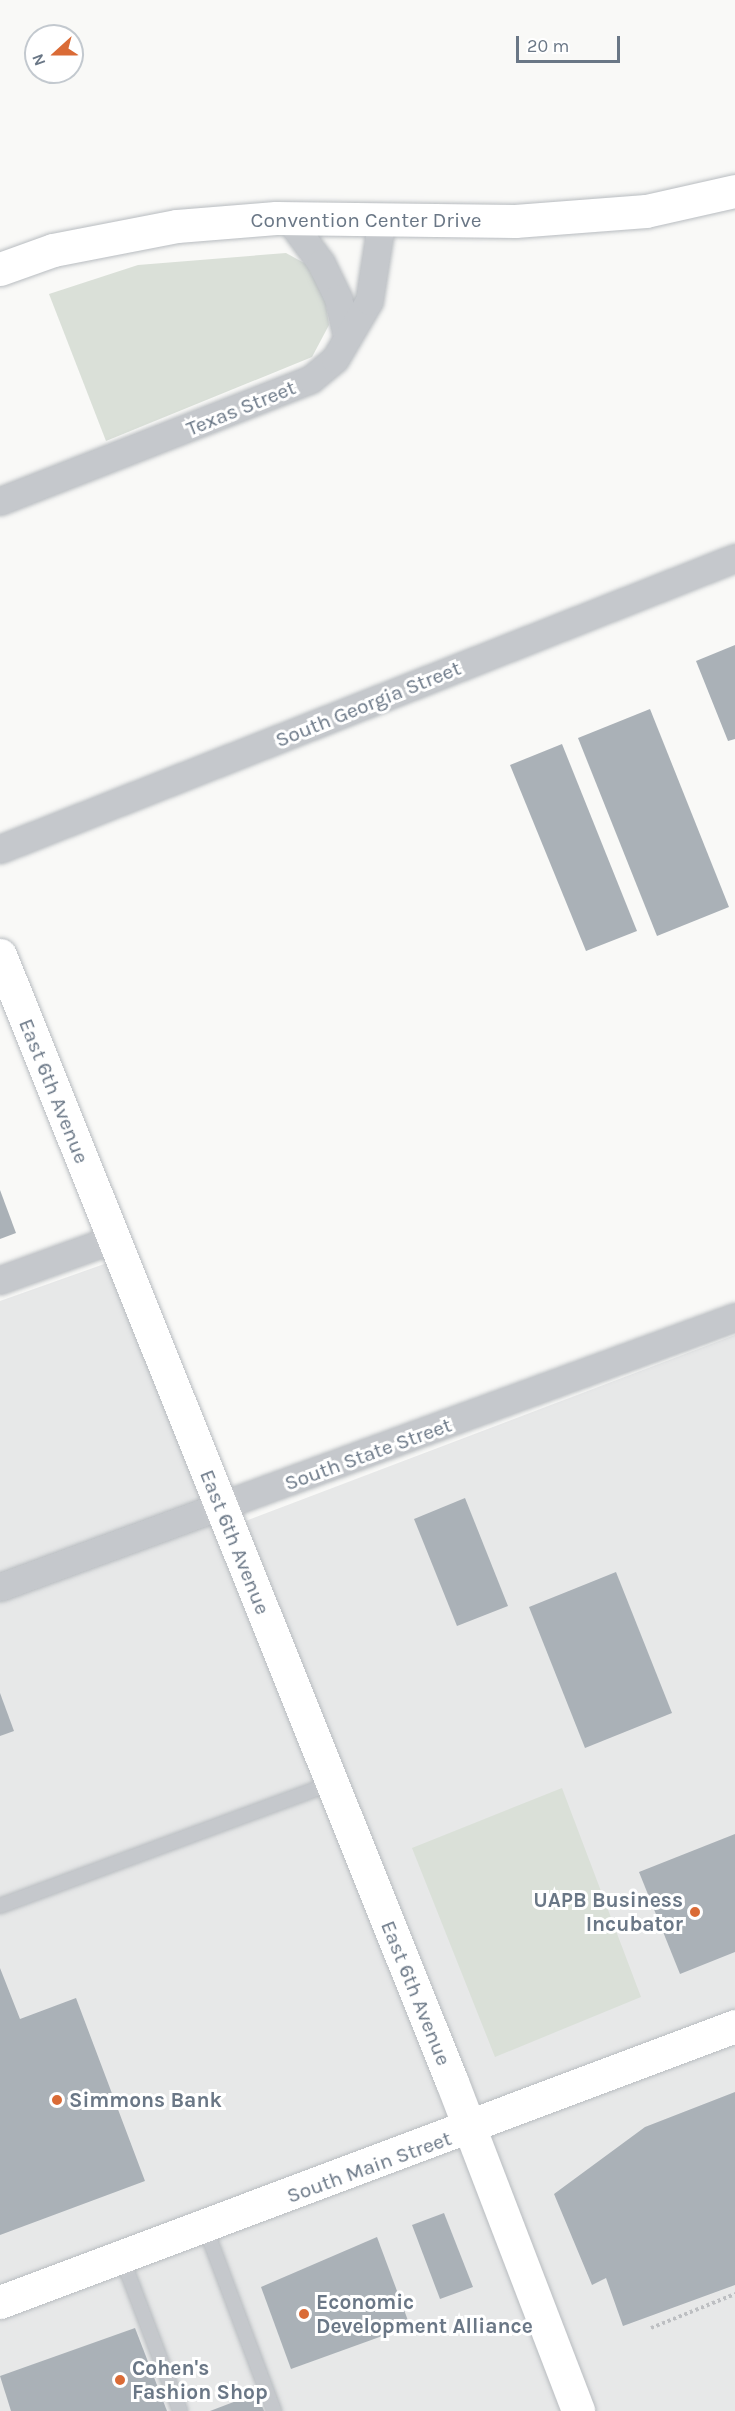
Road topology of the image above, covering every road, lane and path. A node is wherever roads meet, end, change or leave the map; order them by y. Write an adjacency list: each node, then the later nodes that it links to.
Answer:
1 (735, 191): 3 (main road, Convention Center Drive)
2 (288, 218): 3 (main road, Convention Center Drive); 4 (main road, Convention Center Drive); 5 (street)
3 (382, 218): 5 (street, Texas Street)
4 (0, 269)
5 (347, 337): 6 (street, Texas Street)
6 (0, 501)
7 (735, 558): 8 (street, South Georgia Street)
8 (0, 849)
9 (0, 955): 10 (main road, East 6th Avenue)
10 (113, 1239): 11 (street); 13 (main road, East 6th Avenue)
11 (0, 1280)
12 (735, 1317): 13 (street, South State Street)
13 (222, 1508): 14 (street, South State Street); 15 (main road, East 6th Avenue)
14 (0, 1587)
15 (332, 1783): 16 (lane); 18 (main road, East 6th Avenue)
16 (0, 1906)
17 (735, 2026): 18 (main road, South Main Street)
18 (470, 2129): 19 (main road, South Main Street); 26 (main road, East 6th Avenue)
19 (205, 2227): 20 (main road, South Main Street); 25 (lane)
20 (122, 2258): 22 (main road, South Main Street); 24 (lane)
21 (735, 2294): 23 (path)
22 (0, 2302)
23 (651, 2328)
24 (180, 2411)
25 (274, 2411)
26 (578, 2411)

